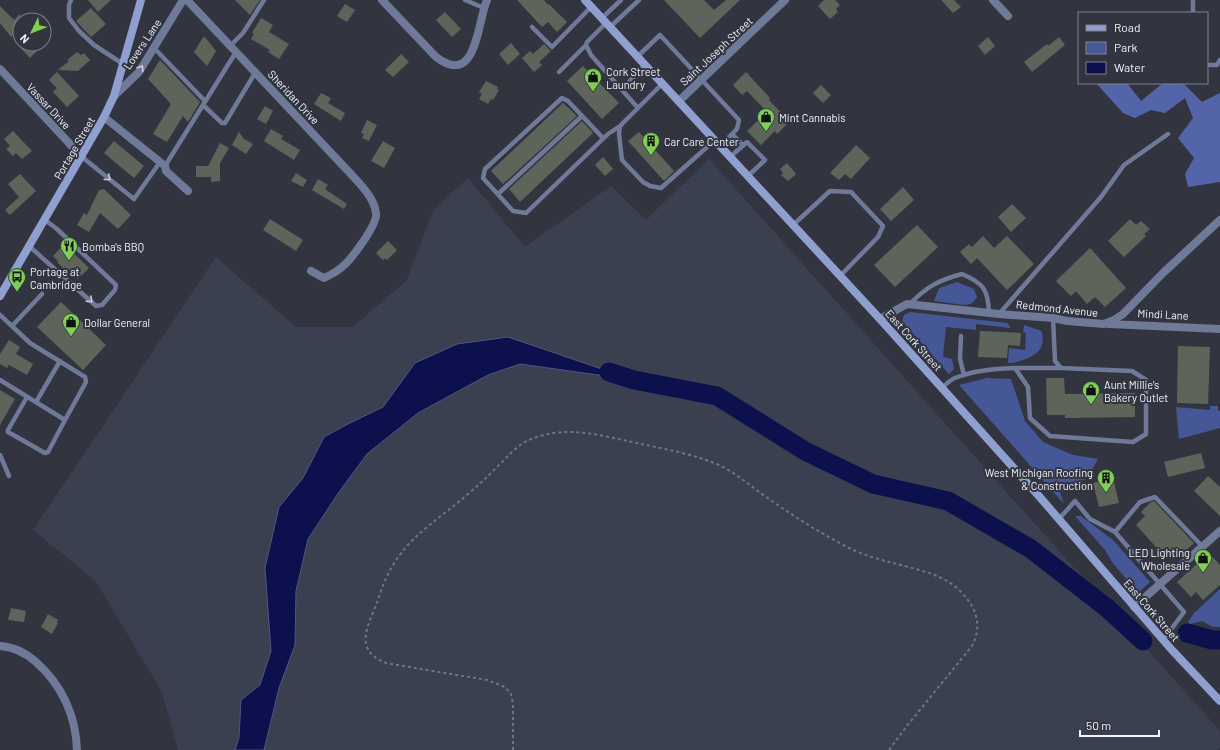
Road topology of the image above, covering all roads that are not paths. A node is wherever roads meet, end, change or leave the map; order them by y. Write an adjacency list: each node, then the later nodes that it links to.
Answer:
1 (72, 0): 25 (lane)
2 (141, 0): 25 (street, Portage Street)
3 (183, 0): 21 (street, Lovers Lane)
4 (187, 0): 22 (street, Sheridan Drive)
5 (264, 0): 22 (lane)
6 (382, 0): 14 (street)
7 (465, 0): 14 (lane)
8 (585, 0): 15 (street, East Cork Street)
9 (621, 0): 18 (lane)
10 (639, 0): 18 (lane)
11 (785, 0): 31 (street, Saint Joseph Street)
12 (993, 0): 17 (street)
13 (1193, 0): 16 (lane)
14 (485, 4)
15 (591, 7): 18 (street, East Cork Street); 19 (lane)
16 (1192, 12)
17 (1008, 16)
18 (606, 23): 20 (lane); 23 (street, East Cork Street)
19 (532, 27)
20 (586, 45): 29 (lane); 33 (lane)
21 (154, 48): 34 (street, Lovers Lane, one-way to 21); 36 (lane)
22 (233, 49): 30 (street, Sheridan Drive); 36 (lane)
23 (637, 57): 26 (street, East Cork Street); 31 (lane)
24 (1220, 60): 27 (lane)
25 (123, 64): 34 (street, Portage Street)
26 (645, 65): 32 (street, East Cork Street); 33 (lane)
27 (1208, 65)
28 (0, 69): 47 (street, Vassar Drive)
29 (559, 72)
30 (255, 73): 36 (lane); 56 (street, Sheridan Drive)
31 (701, 80): 35 (street, Saint Joseph Street); 41 (lane)
32 (662, 84): 35 (street, East Cork Street); 37 (lane)
33 (622, 89): 37 (lane)
34 (114, 96): 39 (street, Portage Street)
35 (678, 101): 44 (street, East Cork Street)
36 (204, 103): 48 (lane)
37 (638, 108): 40 (lane)
38 (582, 116): 43 (lane); 51 (lane); 51 (lane)
39 (104, 117): 47 (street, Portage Street); 48 (street)
40 (620, 126): 43 (lane); 44 (lane)
41 (732, 134): 44 (lane); 45 (lane)
42 (1168, 134): 62 (lane)
43 (603, 138): 51 (lane)
44 (718, 143): 46 (street, East Cork Street)
45 (743, 145): 46 (lane); 49 (lane)
46 (730, 156): 49 (street, East Cork Street)
47 (82, 157): 48 (lane, one-way to 48); 52 (street, Portage Street)
48 (162, 164): 50 (street)
49 (748, 176): 54 (street, East Cork Street)
50 (188, 191)
51 (498, 194)
52 (45, 220): 55 (street, Portage Street); 55 (lane, one-way to 52)
53 (1220, 220): 66 (street, Redmond Avenue)
54 (793, 225): 57 (street, East Cork Street); 57 (lane)
55 (29, 246): 59 (street, Portage Street)
56 (311, 271)
57 (840, 276): 65 (street, East Cork Street)
58 (42, 294): 67 (lane)
59 (0, 296)
60 (910, 304): 61 (street, Redmond Avenue); 61 (lane); 65 (street)
61 (989, 312): 62 (street, Redmond Avenue)
62 (999, 314): 64 (street, Redmond Avenue)
63 (0, 315): 67 (lane)
64 (1053, 318): 66 (street, Redmond Avenue); 72 (lane)
65 (880, 319): 75 (street, East Cork Street)
66 (1104, 324): 68 (street, Mindi Lane)
67 (12, 326): 70 (lane)
68 (1220, 329)
69 (961, 336): 73 (lane)
70 (60, 361): 77 (lane); 78 (lane)
71 (1015, 368): 72 (lane); 72 (lane); 73 (lane)
72 (1061, 368)
73 (964, 375): 75 (lane)
74 (0, 380): 76 (lane)
75 (942, 388): 81 (street, East Cork Street)
76 (27, 397): 77 (lane); 78 (lane)
77 (36, 402): 78 (lane)
78 (65, 420)
79 (0, 455): 80 (lane)
80 (9, 476)
81 (1059, 519): 83 (lane); 86 (street, East Cork Street)
82 (1220, 531): 84 (street)
83 (1114, 532): 84 (lane); 85 (lane)
84 (1203, 546): 85 (street)
85 (1161, 584): 86 (street); 87 (lane)
86 (1134, 607): 87 (street, East Cork Street)
87 (1163, 640): 89 (street, East Cork Street)
88 (0, 646): 90 (street)
89 (1220, 701)
90 (77, 750)

